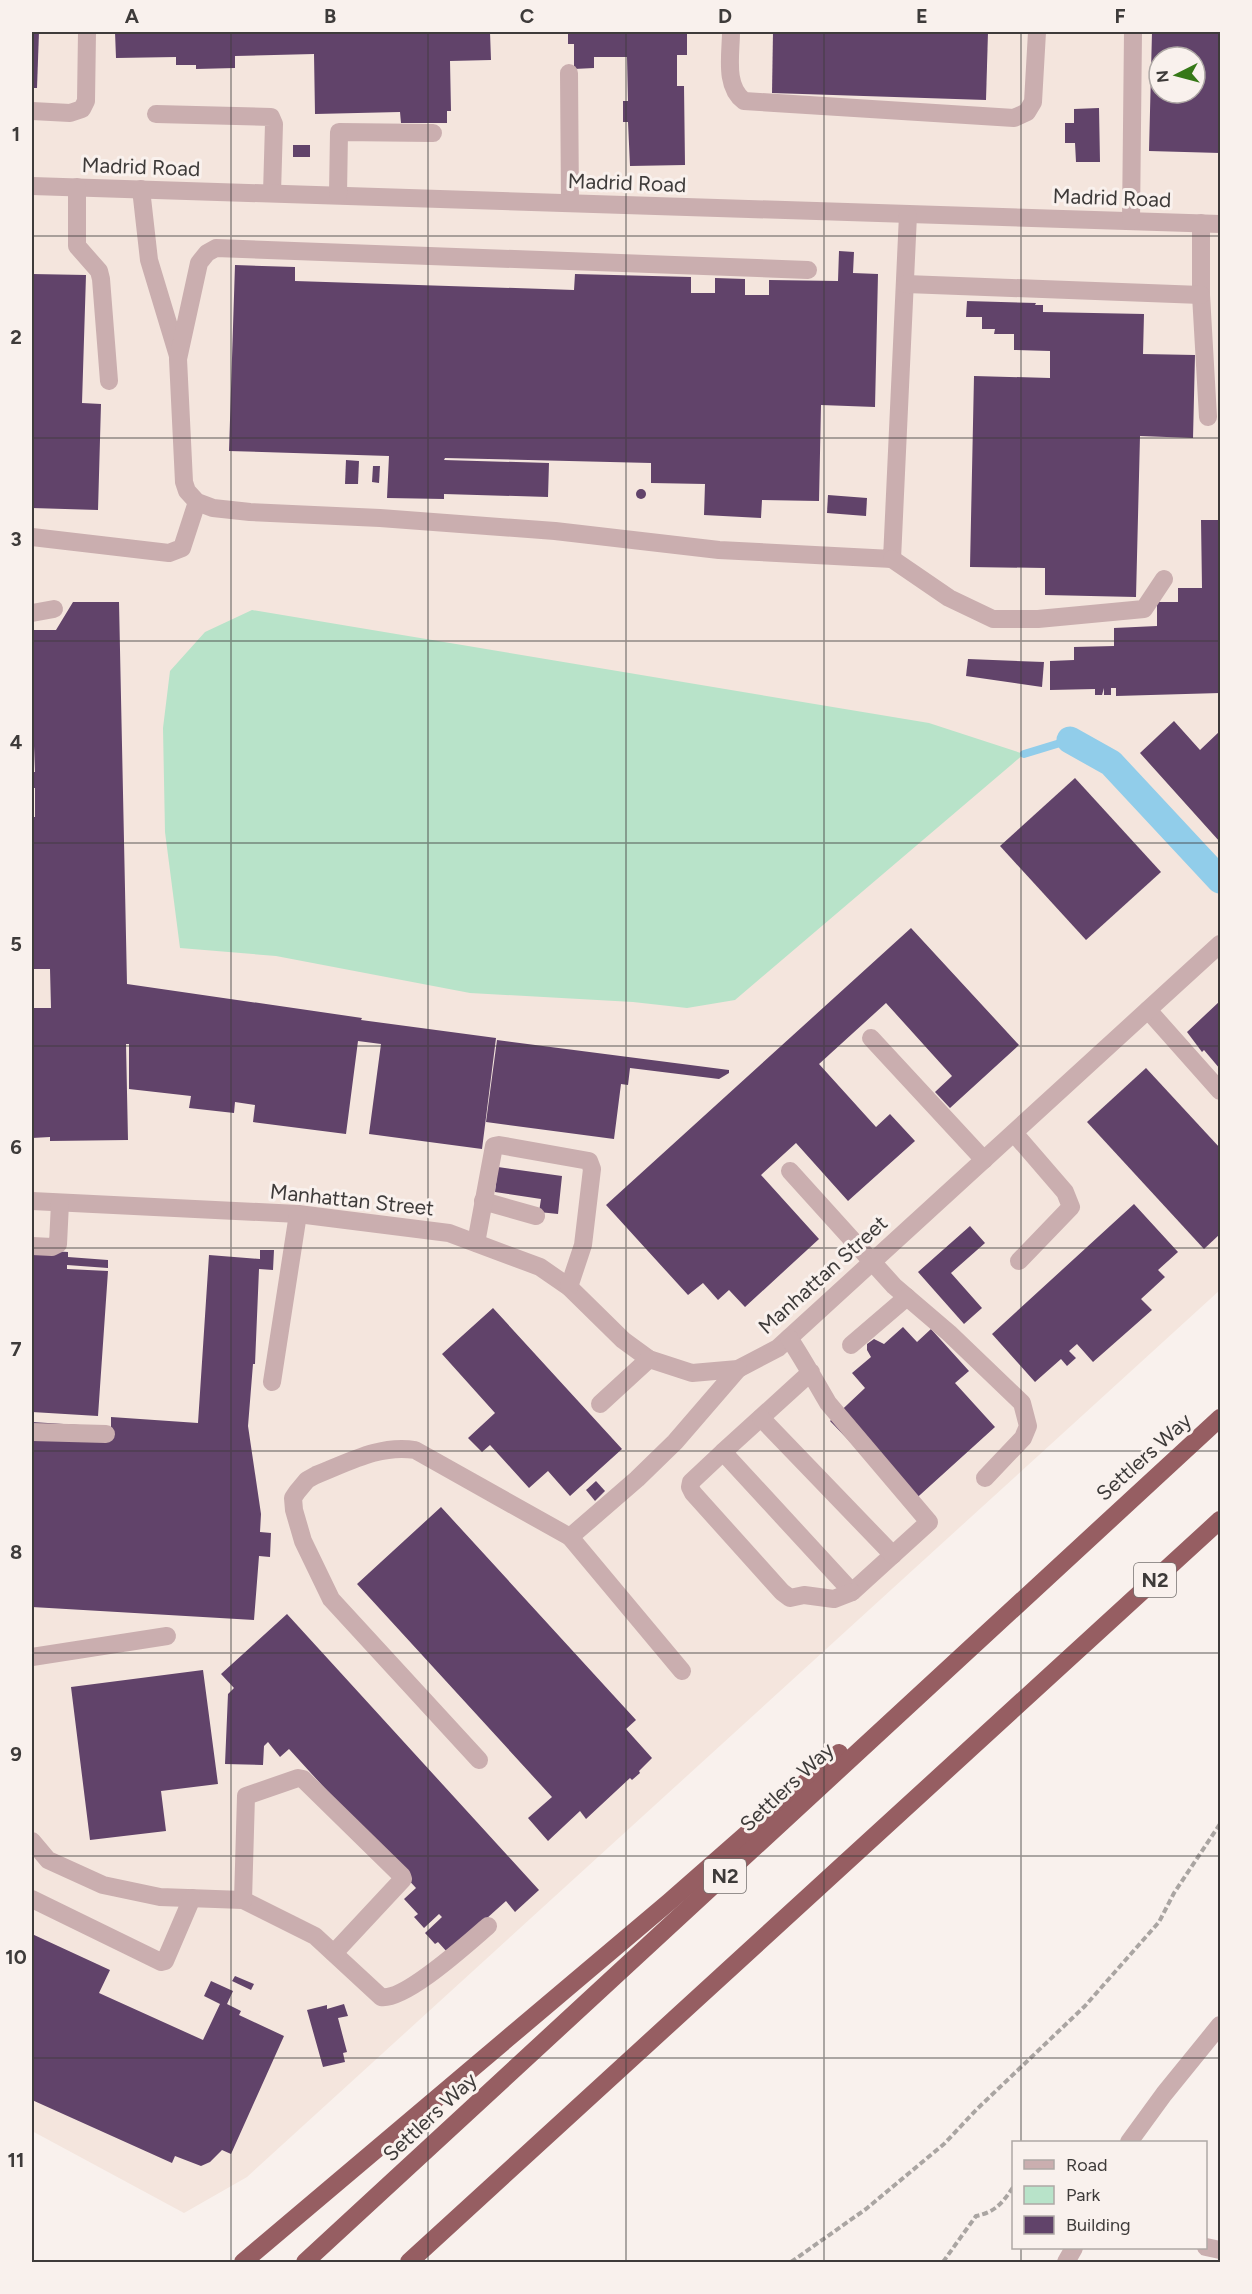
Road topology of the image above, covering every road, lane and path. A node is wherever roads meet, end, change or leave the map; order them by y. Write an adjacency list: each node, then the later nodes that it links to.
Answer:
1 (87, 32): 6 (street)
2 (731, 32): 3 (street)
3 (1037, 32)
4 (1133, 32): 16 (street)
5 (568, 73): 14 (street)
6 (32, 111)
7 (156, 114): 12 (street)
8 (433, 133): 13 (street)
9 (32, 186): 10 (street, Madrid Road)
10 (77, 187): 11 (street, Madrid Road); 23 (street)
11 (141, 189): 12 (street, Madrid Road); 22 (street)
12 (272, 194): 13 (street, Madrid Road)
13 (338, 195): 14 (street, Madrid Road)
14 (570, 203): 15 (street, Madrid Road)
15 (908, 215): 16 (street, Madrid Road); 20 (street)
16 (1131, 221): 17 (street, Madrid Road)
17 (1201, 223): 18 (street, Madrid Road); 21 (street)
18 (1221, 224)
19 (808, 270): 22 (street)
20 (906, 284): 21 (street); 27 (street)
21 (1201, 295): 24 (street)
22 (178, 359): 25 (street)
23 (109, 381)
24 (1208, 417)
25 (197, 502): 26 (street); 27 (street)
26 (32, 537)
27 (892, 559): 28 (street)
28 (1164, 579)
29 (54, 609): 30 (street)
30 (32, 613)
31 (1221, 944): 32 (street, Manhattan Street)
32 (1148, 1010): 34 (street); 35 (street, Manhattan Street)
33 (871, 1038): 36 (street)
34 (1221, 1091)
35 (1014, 1133): 36 (street, Manhattan Street); 45 (street)
36 (984, 1160): 46 (street, Manhattan Street)
37 (790, 1171): 46 (street)
38 (32, 1201): 40 (street, Manhattan Street)
39 (483, 1201): 42 (street); 43 (street); 47 (street)
40 (60, 1203): 41 (street, Manhattan Street); 44 (street)
41 (298, 1214): 43 (street, Manhattan Street); 54 (street)
42 (536, 1216)
43 (476, 1243): 47 (street, Manhattan Street)
44 (32, 1246)
45 (1019, 1261)
46 (872, 1263): 48 (street); 49 (street, Manhattan Street)
47 (569, 1287): 51 (street, Manhattan Street)
48 (907, 1297): 50 (street); 61 (street)
49 (789, 1338): 52 (street, Manhattan Street); 53 (street)
50 (852, 1345)
51 (649, 1359): 52 (street, Manhattan Street); 55 (street)
52 (738, 1369): 64 (street)
53 (811, 1372): 56 (street); 65 (street)
54 (272, 1382)
55 (600, 1404)
56 (761, 1418): 60 (street); 65 (street)
57 (1221, 1418): 62 (highway, Settlers Way / N2)
58 (32, 1432): 59 (street)
59 (106, 1434)
60 (723, 1452): 66 (street); 66 (street)
61 (985, 1479)
62 (1144, 1487): 81 (highway); 82 (highway, Settlers Way / N2)
63 (1221, 1520): 83 (highway, N2)
64 (570, 1537): 69 (street); 70 (street)
65 (893, 1555): 66 (street)
66 (852, 1592)
67 (168, 1635): 68 (street)
68 (32, 1657)
69 (682, 1671)
70 (479, 1760)
71 (1221, 1824): 84 (path)
72 (32, 1841): 73 (street)
73 (192, 1898): 74 (street); 75 (street)
74 (32, 1899)
75 (243, 1900): 77 (street); 77 (street)
76 (488, 1926): 77 (street)
77 (334, 1953)
78 (1221, 2025): 79 (street)
79 (1130, 2141)
80 (1012, 2189): 85 (path)
81 (243, 2262)
82 (305, 2262)
83 (409, 2262)
84 (791, 2262)
85 (943, 2262)

